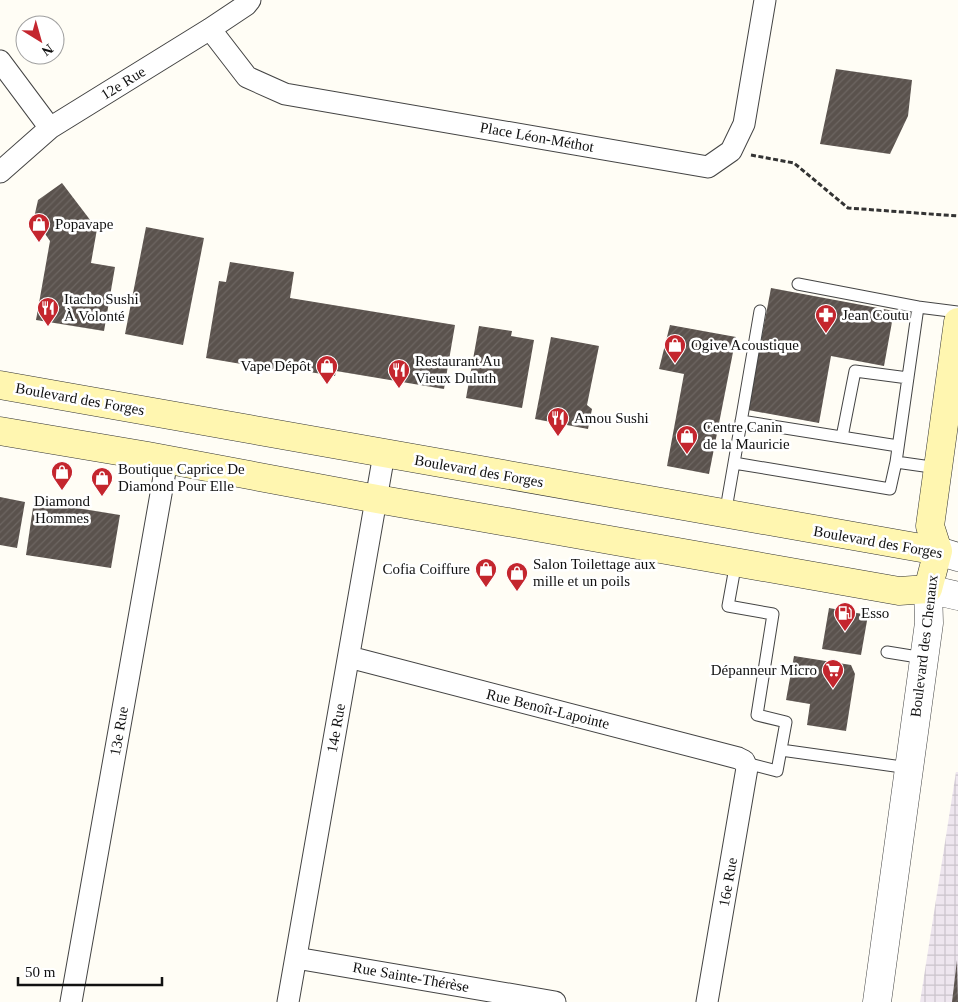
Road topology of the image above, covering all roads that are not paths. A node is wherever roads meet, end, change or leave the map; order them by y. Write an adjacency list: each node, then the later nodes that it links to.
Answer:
1 (250, 0): 3 (street, 12e Rue)
2 (765, 0): 3 (street, Place Léon-Méthot)
3 (210, 29): 5 (street, 12e Rue)
4 (0, 61): 5 (street)
5 (50, 128): 6 (street, 12e Rue)
6 (0, 172)
7 (798, 284): 8 (lane)
8 (918, 307): 10 (lane); 12 (lane)
9 (760, 311): 14 (lane)
10 (958, 312)
11 (958, 322): 22 (main road)
12 (908, 378): 16 (lane); 17 (lane)
13 (0, 385): 18 (main road, Boulevard des Forges)
14 (741, 421): 16 (lane); 21 (lane)
15 (0, 431): 19 (main road)
16 (842, 437): 17 (lane)
17 (898, 446): 20 (lane)
18 (384, 454): 23 (street, 14e Rue); 24 (main road, Boulevard des Forges)
19 (167, 460): 23 (main road); 37 (street, 13e Rue)
20 (896, 462): 21 (lane); 22 (lane)
21 (734, 463): 24 (lane)
22 (938, 468): 25 (main road)
23 (376, 499): 26 (main road); 30 (street, 14e Rue)
24 (726, 515): 25 (main road, Boulevard des Forges)
25 (948, 554): 27 (main road, Boulevard des Chenaux)
26 (736, 562): 27 (main road); 32 (lane)
27 (928, 589): 28 (street); 31 (street, Boulevard des Chenaux)
28 (958, 596)
29 (887, 652): 31 (lane)
30 (349, 657): 33 (street, Rue Benoît-Lapointe); 35 (street, 14e Rue)
31 (924, 658): 34 (street, Boulevard des Chenaux)
32 (781, 750): 33 (lane); 34 (lane)
33 (746, 763): 40 (street, 16e Rue)
34 (909, 768): 41 (street, Boulevard des Chenaux)
35 (296, 958): 36 (street, Rue Sainte-Thérèse); 38 (street, 14e Rue)
36 (498, 997): 39 (street, Rue Sainte-Thérèse)
37 (71, 1002)
38 (288, 1002)
39 (555, 1002)
40 (707, 1002)
41 (877, 1002)

